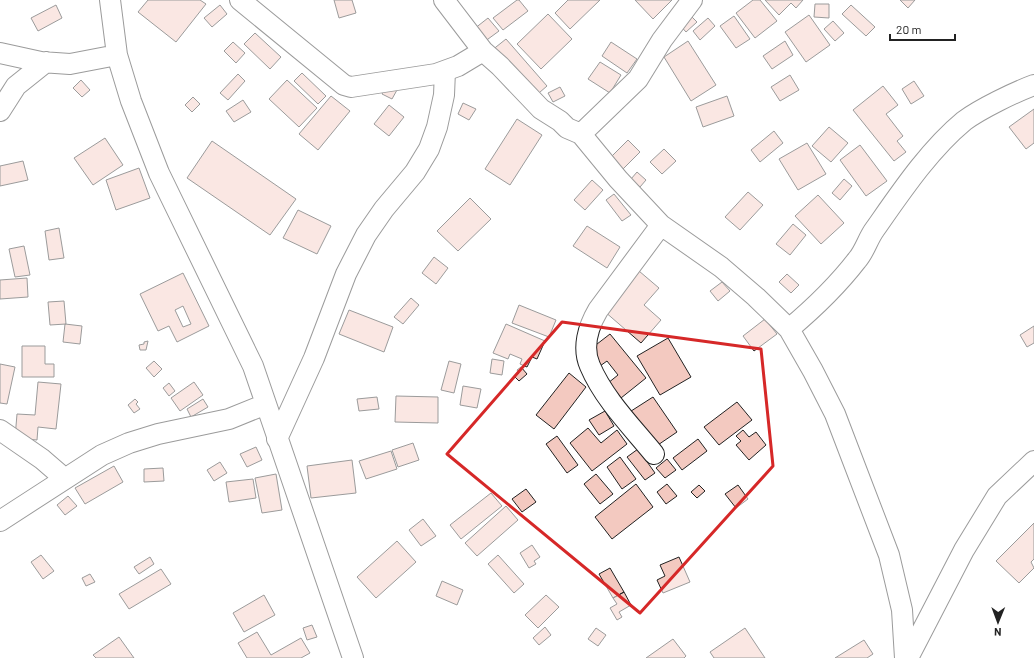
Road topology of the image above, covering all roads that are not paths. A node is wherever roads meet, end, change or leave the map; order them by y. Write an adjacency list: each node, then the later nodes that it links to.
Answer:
1 (110, 0): 7 (street)
2 (444, 0): 5 (street)
3 (692, 0): 12 (street)
4 (252, 3): 9 (street)
5 (483, 51): 9 (street); 12 (street)
6 (0, 53): 8 (street)
7 (117, 55): 8 (street); 15 (street)
8 (46, 62): 11 (street)
9 (445, 71): 17 (street)
10 (1034, 85): 14 (street)
11 (0, 111)
12 (581, 134): 13 (street)
13 (661, 225): 14 (street); 18 (street)
14 (789, 329): 23 (street)
15 (266, 404): 17 (street); 20 (street)
16 (0, 430): 20 (street)
17 (277, 438): 22 (street)
18 (654, 454)
19 (1033, 464): 24 (street)
20 (64, 478): 21 (street)
21 (0, 521)
22 (353, 658)
23 (905, 658)
24 (908, 658)

